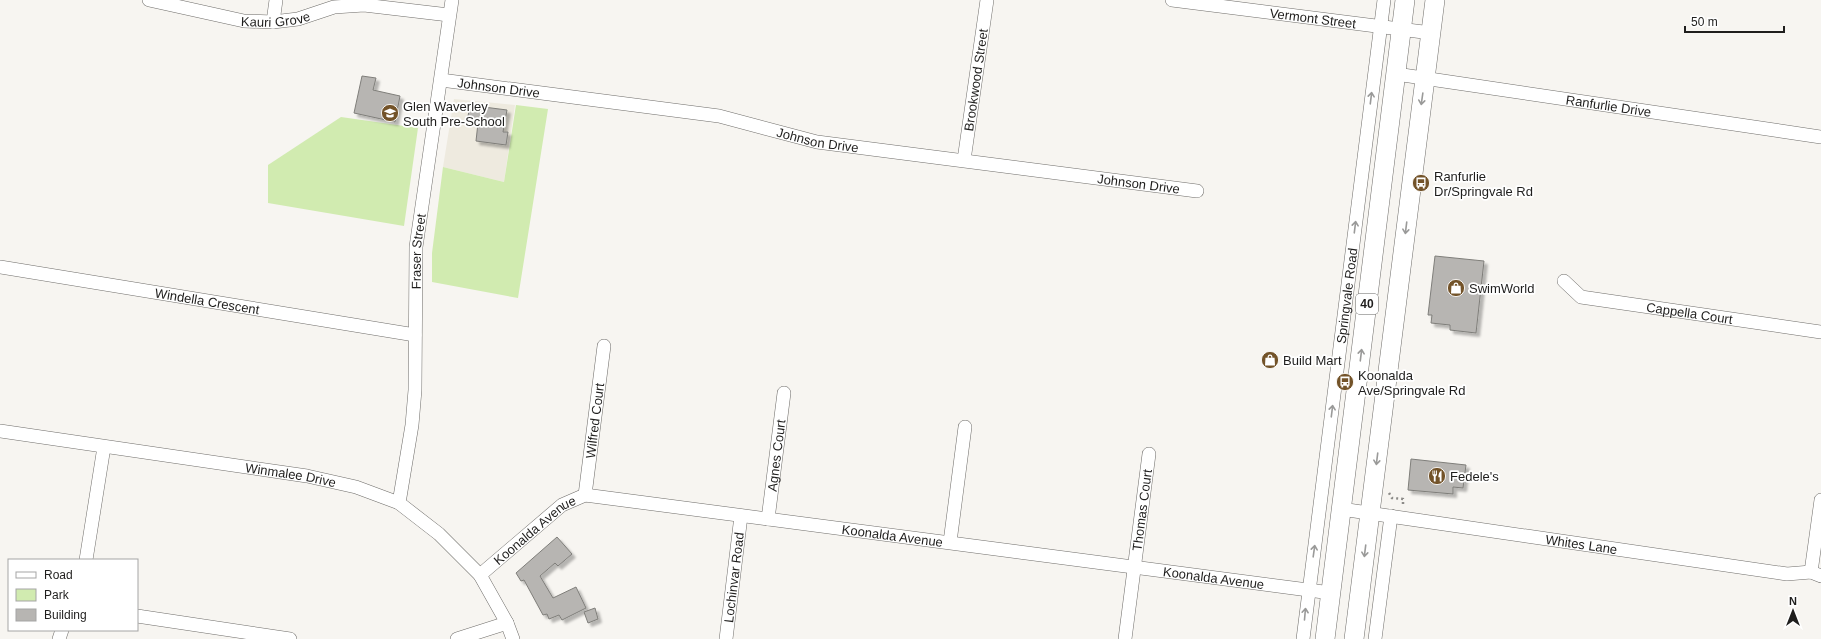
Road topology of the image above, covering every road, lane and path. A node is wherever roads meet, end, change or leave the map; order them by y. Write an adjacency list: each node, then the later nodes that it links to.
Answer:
1 (149, 0): 10 (street, Kauri Grove)
2 (276, 0): 10 (street)
3 (452, 0): 9 (street, Fraser Street)
4 (987, 0): 18 (street, Brookwood Street)
5 (1172, 0): 11 (street, Vermont Street)
6 (1384, 0): 11 (street, Springvale Road)
7 (1405, 0): 12 (highway, Springvale Road / 40)
8 (1435, 0): 13 (highway, 40)
9 (450, 15): 10 (street, Kauri Grove); 16 (street, Fraser Street)
10 (274, 22)
11 (1380, 27): 12 (street, Vermont Street); 43 (street, Springvale Road, one-way to 11)
12 (1402, 29): 13 (street, Vermont Street); 14 (highway, Springvale Road / 40)
13 (1431, 33): 15 (highway, 40)
14 (1396, 74): 15 (street, Ranfurlie Drive); 33 (highway, Springvale Road / 40, one-way to 14)
15 (1425, 78): 17 (street, Ranfurlie Drive); 34 (highway, 40, one-way to 34)
16 (441, 80): 18 (street, Johnson Drive); 23 (street, Fraser Street)
17 (1821, 137)
18 (964, 160): 19 (street, Johnson Drive)
19 (1197, 191)
20 (0, 267): 23 (street, Windella Crescent)
21 (1564, 281): 22 (street, Cappella Court)
22 (1821, 332)
23 (415, 335): 32 (street, Fraser Street)
24 (604, 346): 30 (street, Wilfred Court)
25 (784, 392): 37 (street, Agnes Court)
26 (965, 428): 38 (street)
27 (0, 431): 28 (street, Winmalee Drive)
28 (104, 447): 32 (street, Winmalee Drive); 39 (street)
29 (1149, 454): 40 (street, Thomas Court)
30 (585, 495): 35 (street, Koonalda Avenue); 42 (street, Koonalda Avenue)
31 (1821, 500): 41 (street)
32 (399, 503): 42 (street, Winmalee Drive)
33 (1341, 509): 34 (street, Whites Lane); 44 (highway, Springvale Road / 40)
34 (1370, 513): 36 (street, Whites Lane); 54 (highway, 40, one-way to 54)
35 (741, 516): 37 (street, Koonalda Avenue); 50 (street, Lochinvar Road)
36 (1391, 516): 41 (street, Whites Lane); 55 (street)
37 (768, 519): 38 (street, Koonalda Avenue)
38 (950, 542): 40 (street, Koonalda Avenue)
39 (86, 559)
40 (1135, 567): 43 (street, Koonalda Avenue); 51 (street, Thomas Court)
41 (1816, 574)
42 (480, 575): 46 (street, Winmalee Drive)
43 (1308, 590): 44 (street, Koonalda Avenue); 52 (street, Springvale Road, one-way to 43)
44 (1331, 593): 53 (highway, Springvale Road / 40)
45 (138, 616): 47 (street)
46 (507, 623): 48 (street); 49 (street, Winmalee Drive)
47 (290, 639)
48 (457, 639)
49 (513, 639)
50 (726, 639)
51 (1126, 639)
52 (1303, 639)
53 (1325, 639)
54 (1354, 639)
55 (1375, 639)

